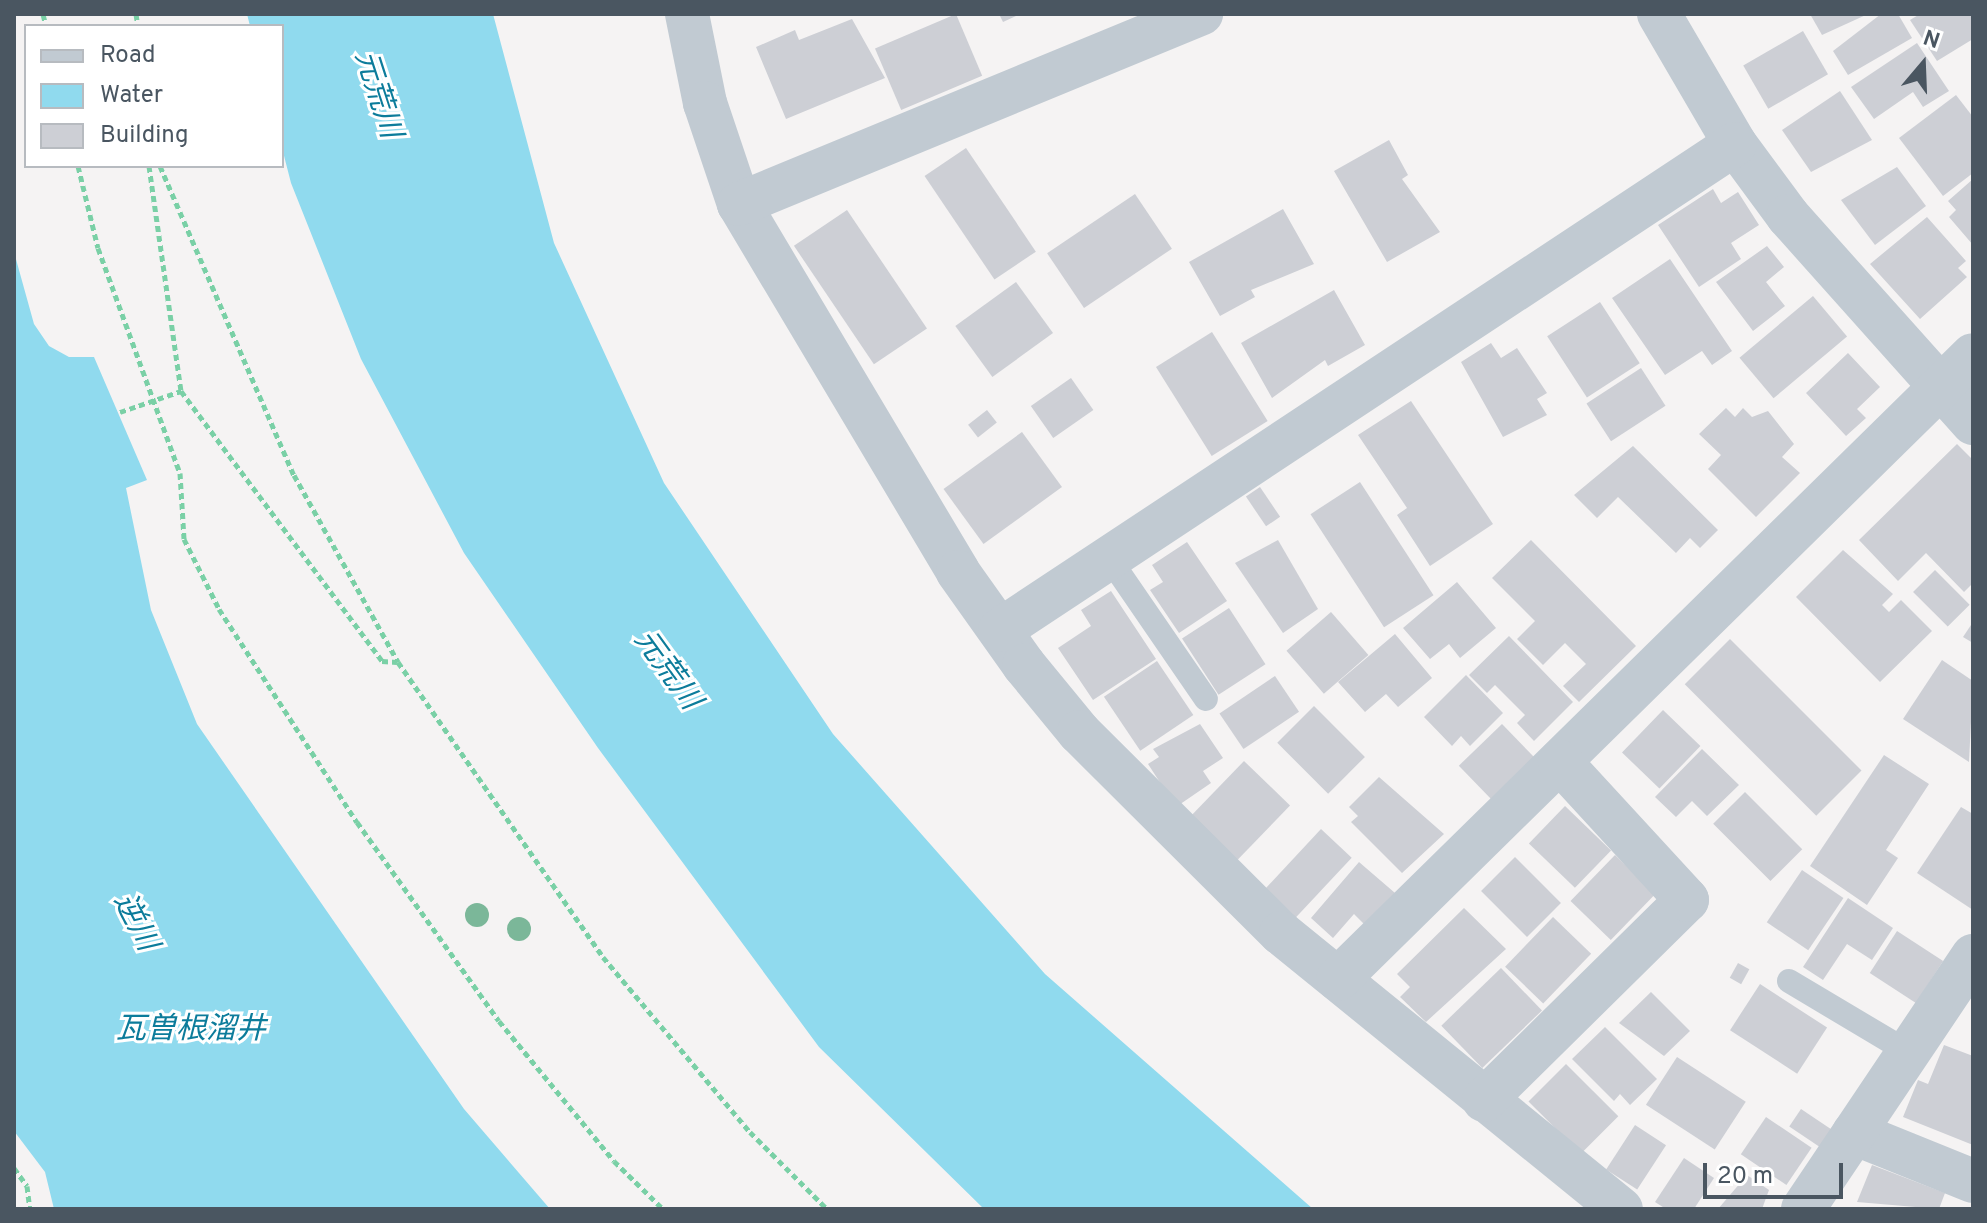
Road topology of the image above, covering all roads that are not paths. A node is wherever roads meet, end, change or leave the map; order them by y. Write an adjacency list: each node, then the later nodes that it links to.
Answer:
1 (687, 14): 5 (street)
2 (1201, 14): 5 (street)
3 (1659, 14): 4 (street)
4 (1735, 144): 7 (street); 9 (street)
5 (739, 204): 10 (street)
6 (1973, 355): 7 (street)
7 (1939, 388): 8 (street); 12 (street)
8 (1973, 423)
9 (1109, 558): 10 (street); 11 (lane)
10 (1000, 630): 14 (street)
11 (1206, 699)
12 (1560, 762): 14 (street); 17 (street)
13 (1973, 956): 16 (street)
14 (1338, 979): 17 (street)
15 (1789, 981): 16 (lane)
16 (1908, 1052): 18 (street)
17 (1484, 1100): 20 (street)
18 (1854, 1133): 19 (street); 21 (street)
19 (1973, 1181)
20 (1621, 1209)
21 (1803, 1209)

